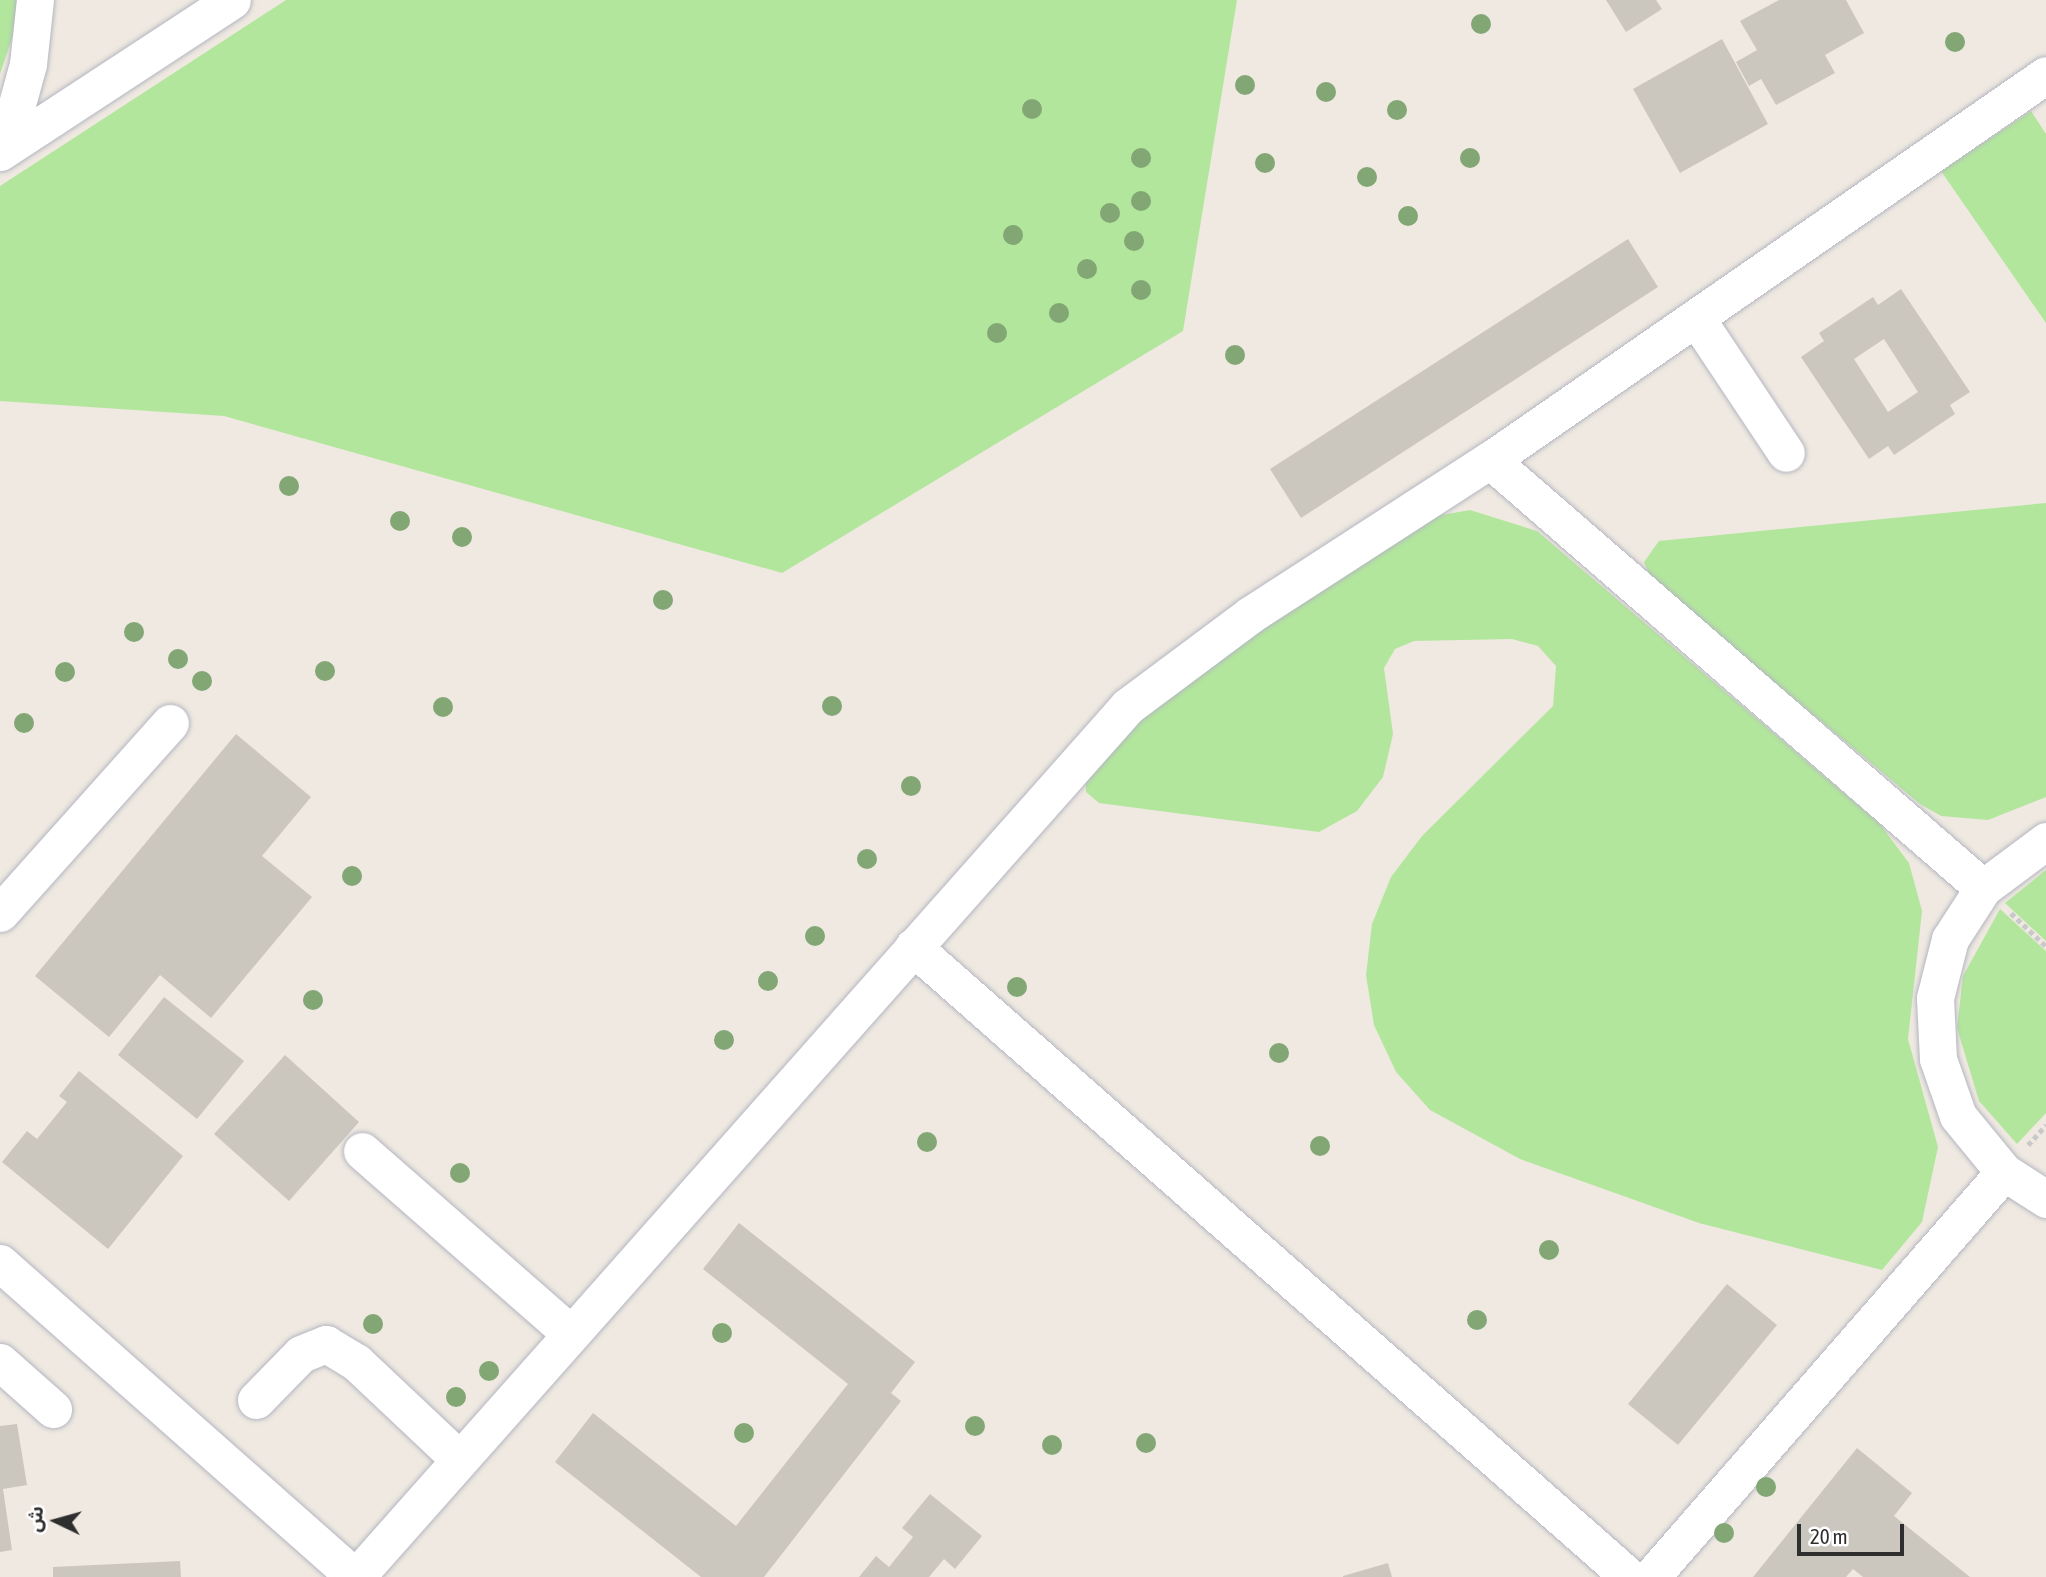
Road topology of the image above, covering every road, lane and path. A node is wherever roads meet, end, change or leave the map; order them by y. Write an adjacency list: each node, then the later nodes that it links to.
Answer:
1 (35, 0): 4 (lane)
2 (232, 0): 4 (lane)
3 (2046, 75): 5 (lane)
4 (3, 150)
5 (1696, 318): 6 (lane); 7 (lane)
6 (1786, 453)
7 (1490, 460): 10 (lane); 13 (lane)
8 (170, 723): 11 (lane)
9 (2046, 841): 10 (lane)
10 (1983, 888): 12 (path); 15 (lane)
11 (0, 913)
12 (2046, 946)
13 (913, 947): 18 (lane); 24 (lane)
14 (362, 1151): 18 (lane)
15 (2004, 1172): 16 (lane); 25 (lane)
16 (2046, 1199)
17 (0, 1264): 23 (lane)
18 (570, 1333): 22 (lane)
19 (0, 1362): 21 (lane)
20 (256, 1400): 22 (lane)
21 (53, 1409)
22 (459, 1459): 23 (lane)
23 (356, 1577)
24 (1629, 1577)
25 (1651, 1577)

